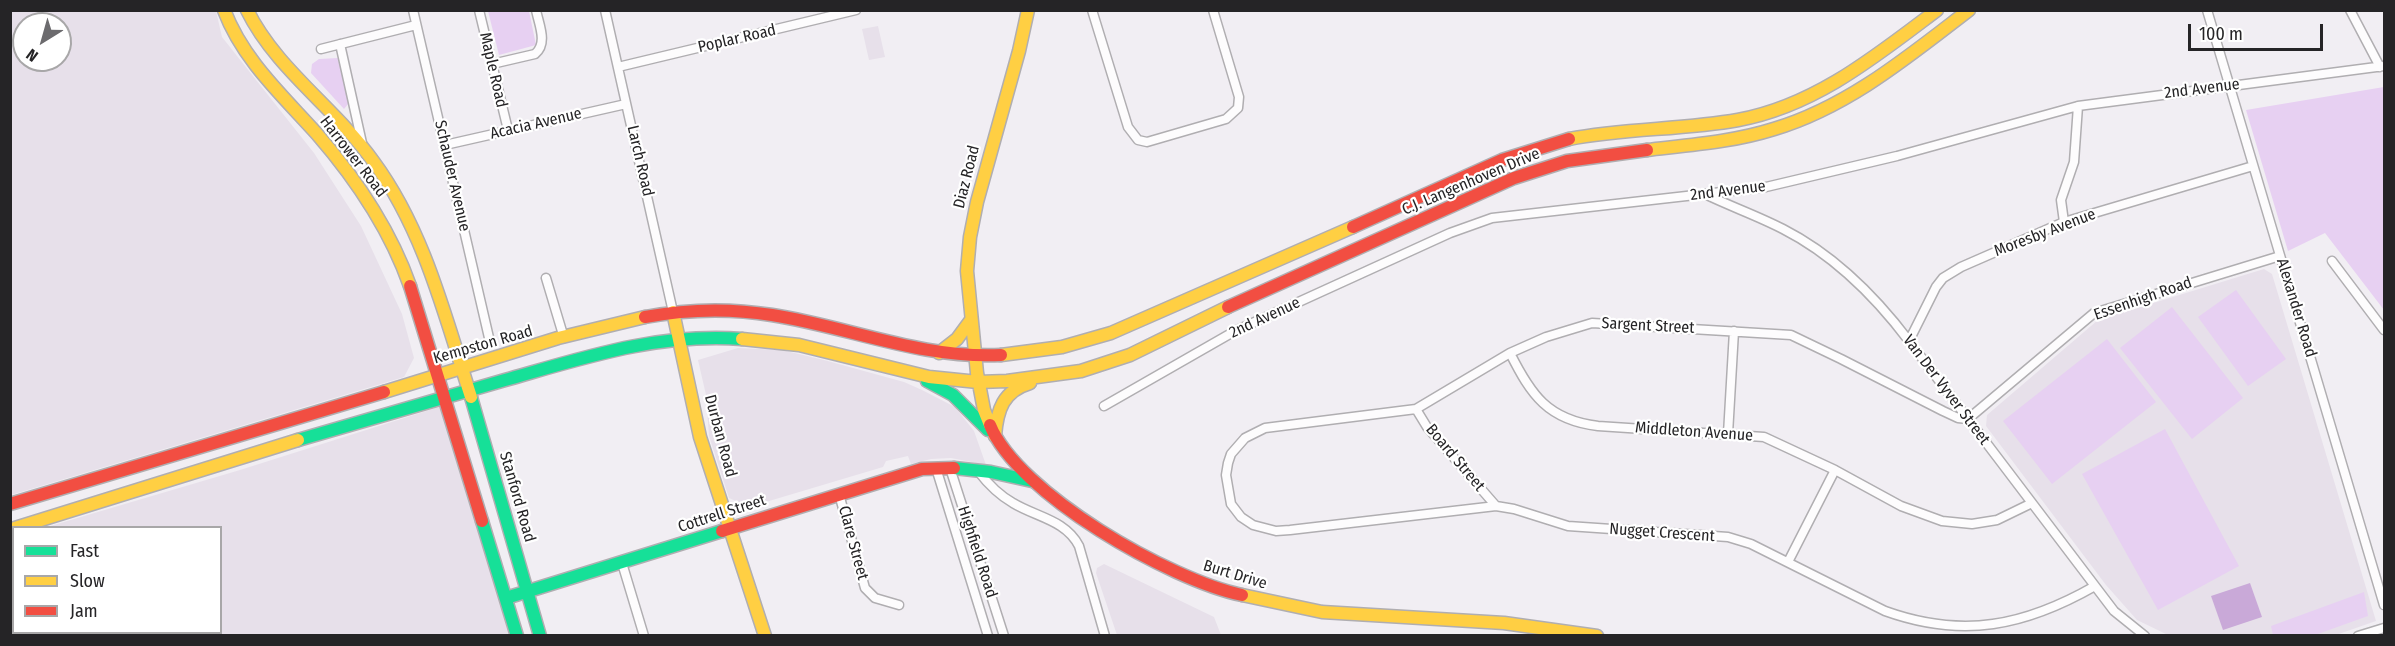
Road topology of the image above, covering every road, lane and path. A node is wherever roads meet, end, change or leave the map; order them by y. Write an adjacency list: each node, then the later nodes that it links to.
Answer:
1 (224, 10): 49 (main road, Harrower Road)
2 (247, 10): 26 (main road, Harrower Road)
3 (412, 10): 15 (street, Schauder Avenue)
4 (479, 10): 18 (street, Maple Road)
5 (536, 10): 18 (street)
6 (605, 10): 19 (street, Larch Road)
7 (856, 10): 19 (street, Poplar Road)
8 (1028, 10): 35 (main road, Diaz Road)
9 (1092, 10): 10 (street)
10 (1213, 10)
11 (1936, 10): 44 (main road, C.J. Langenhoven Drive)
12 (1969, 10): 48 (main road, C.J. Langenhoven Drive)
13 (2207, 10): 21 (street, Alexander Road)
14 (2350, 10): 20 (street)
15 (416, 25): 16 (street); 25 (street, Schauder Avenue)
16 (340, 44): 17 (street); 26 (street)
17 (321, 49)
18 (492, 64): 24 (street, Maple Road)
19 (618, 67): 22 (street, Larch Road)
20 (2382, 67): 21 (street, 2nd Avenue)
21 (2230, 86): 23 (street, 2nd Avenue); 27 (street, Alexander Road)
22 (626, 104): 24 (street, Acacia Avenue); 34 (street, Larch Road)
23 (2078, 106): 28 (street, 2nd Avenue); 29 (street)
24 (508, 130): 25 (street, Acacia Avenue)
25 (445, 145): 41 (street, Schauder Avenue)
26 (363, 147): 33 (main road, Harrower Road)
27 (2253, 166): 29 (street, Moresby Avenue); 30 (street, Alexander Road)
28 (1704, 194): 40 (street, Van Der Vyver Street); 53 (street, 2nd Avenue)
29 (2064, 222): 40 (street, Moresby Avenue)
30 (2280, 255): 55 (street, Essenhigh Road); 76 (street, Alexander Road)
31 (2332, 261): 36 (street)
32 (546, 278): 38 (street)
33 (439, 294): 45 (main road); 46 (main road, Harrower Road)
34 (673, 312): 38 (main road, Kempston Road); 39 (main road, Durban Road); 42 (main road, Kempston Road)
35 (971, 320): 42 (main road); 44 (main road, Diaz Road)
36 (2385, 330)
37 (1734, 331): 43 (street, Sargent Street); 55 (street, Sargent Street); 56 (street)
38 (564, 338): 45 (main road, Kempston Road)
39 (679, 338): 47 (main road); 51 (main road); 69 (main road, Durban Road)
40 (1910, 341): 55 (street, Van Der Vyver Street)
41 (490, 342)
42 (939, 353): 44 (main road, Kempston Road)
43 (1510, 353): 54 (street, Sargent Street); 56 (street, Middleton Avenue)
44 (975, 355): 50 (main road, Burt Drive)
45 (486, 361): 46 (main road, Kempston Road)
46 (462, 368): 49 (main road, Kempston Road); 51 (main road, Stanford Road)
47 (904, 371): 50 (main road); 57 (main road)
48 (1067, 374): 50 (main road, C.J. Langenhoven Drive); 57 (main road)
49 (437, 375): 52 (main road); 66 (main road, Kempston Road)
50 (978, 382): 57 (main road, Burt Drive)
51 (469, 390): 52 (main road); 73 (main road, Stanford Road)
52 (444, 398): 68 (main road); 74 (main road)
53 (1104, 406)
54 (1416, 409): 63 (street, Sargent Street); 67 (street, Board Street)
55 (1968, 419): 65 (street, Van Der Vyver Street)
56 (1728, 434): 60 (street, Middleton Avenue)
57 (995, 437): 62 (main road, Burt Drive)
58 (936, 468): 59 (main road, Cottrell Street); 64 (main road, Cottrell Street); 82 (street, Highfield Road)
59 (950, 468): 61 (main road, Cottrell Street); 83 (street, Highfield Road)
60 (1836, 470): 65 (street, Middleton Avenue); 70 (street)
61 (978, 471): 62 (main road, Cottrell Street); 84 (street)
62 (1036, 483): 85 (main road, Burt Drive)
63 (1227, 489): 67 (street, Nugget Crescent)
64 (839, 494): 69 (main road, Cottrell Street); 75 (street, Clare Street)
65 (2032, 502): 72 (street, Van Der Vyver Street)
66 (10, 504)
67 (1496, 506): 70 (street, Nugget Crescent)
68 (19, 526)
69 (730, 528): 71 (main road, Cottrell Street); 81 (main road, Durban Road)
70 (1788, 562): 72 (street, Nugget Crescent)
71 (622, 563): 73 (main road, Cottrell Street); 80 (street)
72 (2095, 586): 86 (street, Van Der Vyver Street)
73 (527, 592): 74 (main road, Cottrell Street); 79 (main road, Stanford Road)
74 (506, 598): 78 (main road)
75 (899, 605)
76 (2385, 605)
77 (2385, 628): 87 (street)
78 (517, 636)
79 (540, 636)
80 (644, 636)
81 (765, 636)
82 (988, 636)
83 (1004, 636)
84 (1105, 636)
85 (1597, 636)
86 (2145, 636)
87 (2358, 636)

